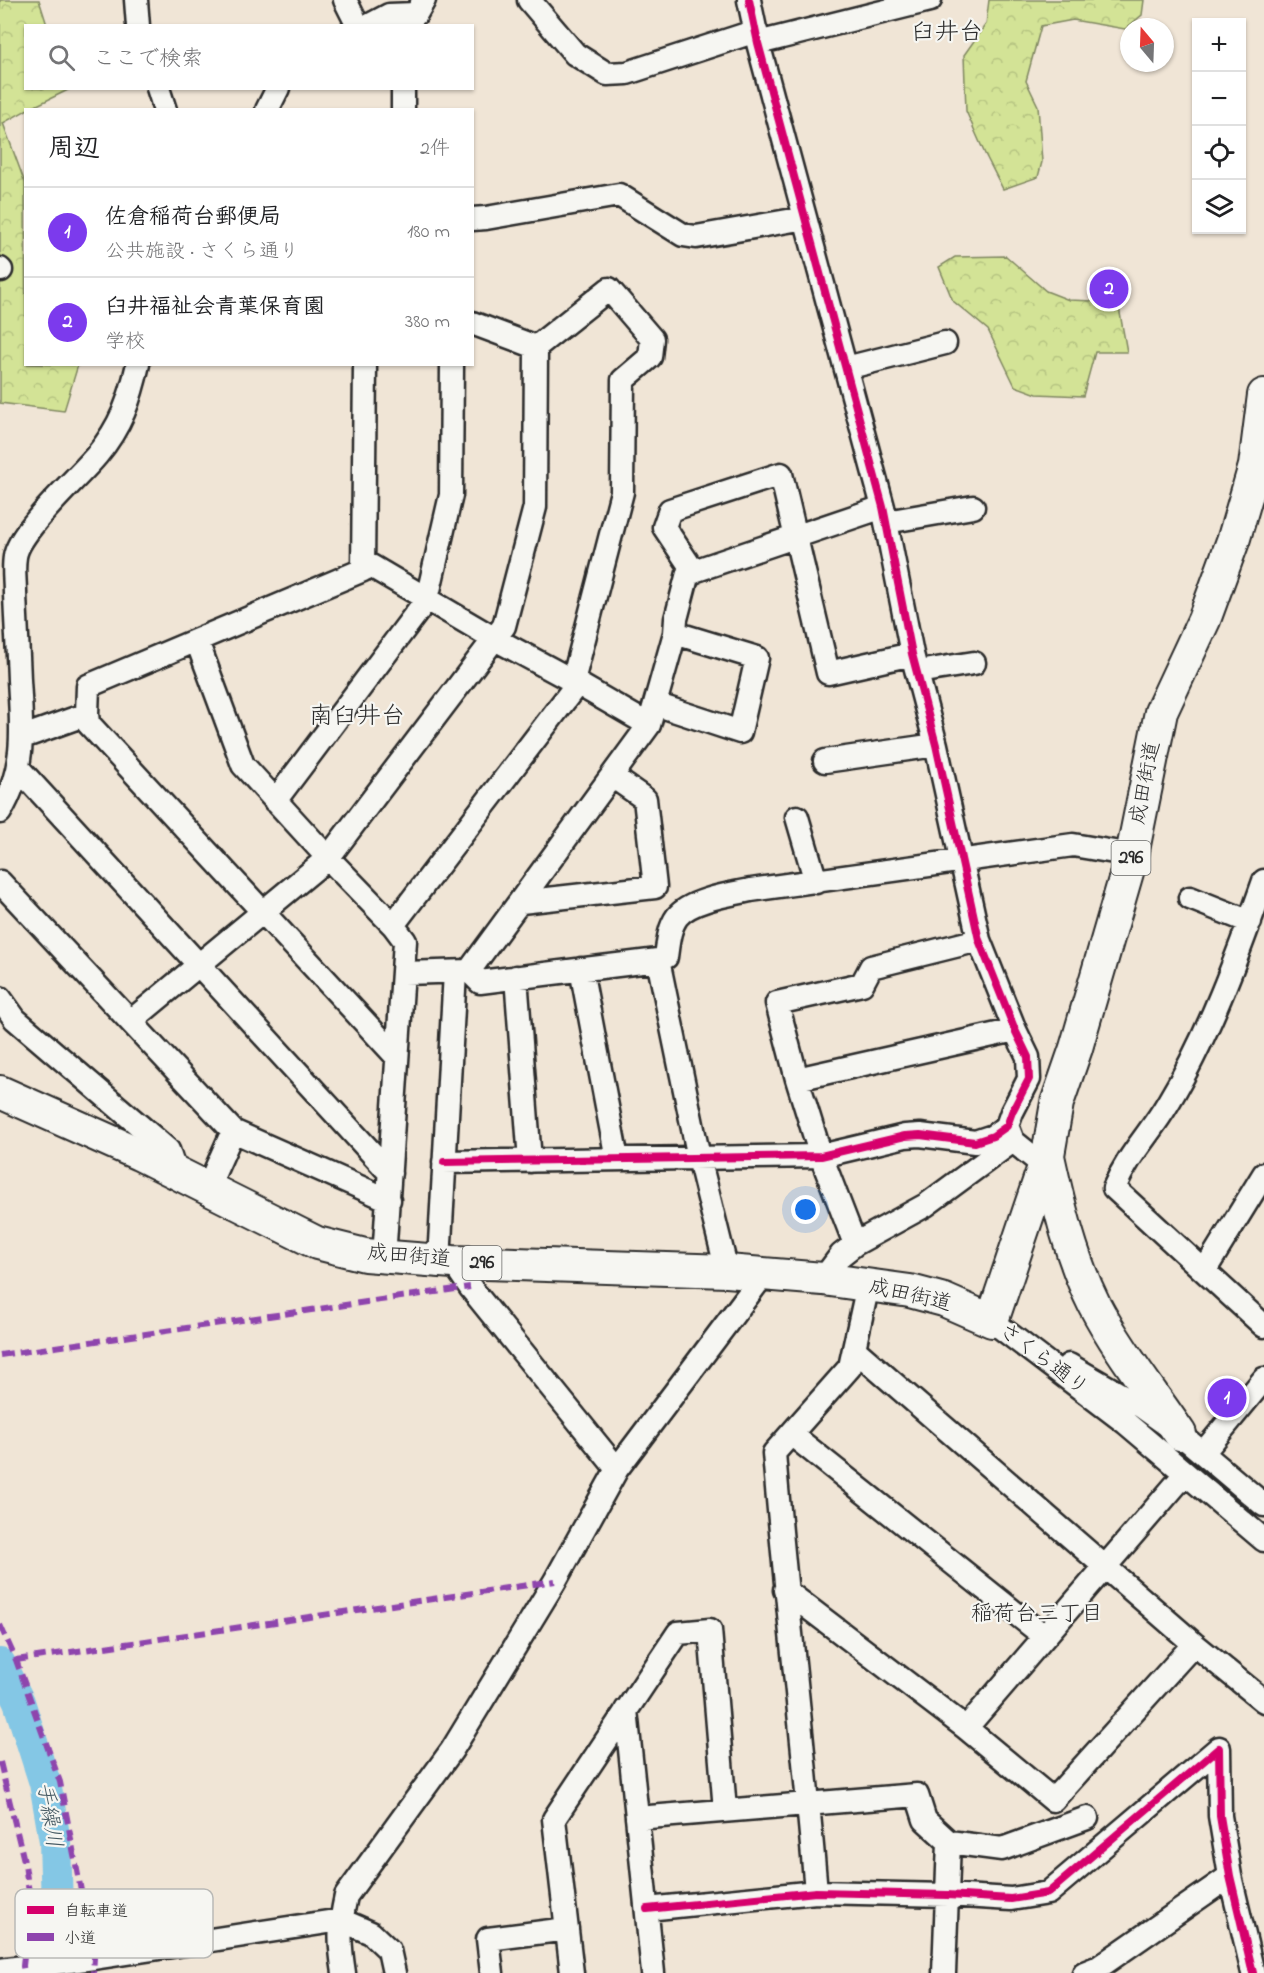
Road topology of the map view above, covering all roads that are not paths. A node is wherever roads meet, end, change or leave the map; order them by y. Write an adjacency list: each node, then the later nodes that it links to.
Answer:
1 (136, 0): 8 (street)
2 (345, 0): 9 (street)
3 (424, 0): 7 (street)
4 (529, 0): 11 (street)
5 (749, 0): 11 (street)
6 (930, 0): 11 (street)
7 (405, 20): 10 (street)
8 (138, 24)
9 (357, 24)
10 (372, 24)
11 (757, 37): 18 (street)
12 (159, 90): 15 (street)
13 (277, 90): 16 (street)
14 (403, 90): 17 (street)
15 (164, 108)
16 (268, 108)
17 (403, 108)
18 (805, 218): 19 (street); 26 (street)
19 (474, 219)
20 (474, 324): 22 (street)
21 (945, 343): 26 (street)
22 (536, 346): 35 (street); 39 (street)
23 (138, 366): 42 (street)
24 (365, 366): 31 (street)
25 (452, 366): 33 (street)
26 (846, 368): 29 (street)
27 (1264, 395): 50 (highway, 成田街道 / 296)
28 (973, 507): 29 (street)
29 (884, 514): 30 (street); 37 (street)
30 (796, 538): 32 (street); 32 (street); 37 (street)
31 (363, 570): 33 (street); 36 (street)
32 (694, 572): 34 (street)
33 (427, 599): 35 (street); 47 (street)
34 (675, 633): 41 (street); 41 (street)
35 (495, 639): 39 (street); 51 (street)
36 (197, 641): 40 (street); 47 (street)
37 (915, 663): 38 (street); 43 (street)
38 (974, 663)
39 (575, 682): 41 (street); 60 (street)
40 (87, 714): 42 (street); 58 (street)
41 (652, 714): 46 (street)
42 (23, 737): 45 (street)
43 (936, 745): 44 (street); 52 (street)
44 (825, 761)
45 (19, 770): 48 (street); 63 (street)
46 (612, 776): 57 (street); 57 (street)
47 (275, 801): 51 (street)
48 (0, 812)
49 (797, 817): 54 (street)
50 (1132, 855): 52 (street); 80 (highway, 成田街道 / 296)
51 (328, 858): 58 (street); 60 (street)
52 (961, 861): 54 (street); 61 (street)
53 (0, 882): 69 (street)
54 (816, 882): 62 (street)
55 (1264, 882): 59 (street)
56 (1190, 898): 59 (street)
57 (521, 902): 65 (street)
58 (263, 912): 63 (street); 71 (street)
59 (1250, 922): 90 (street)
60 (393, 925): 66 (street)
61 (980, 940): 70 (street); 72 (street)
62 (657, 960): 64 (street); 77 (street)
63 (199, 965): 69 (street); 83 (street)
64 (581, 969): 67 (street); 78 (street)
65 (462, 972): 66 (street); 67 (street); 81 (street)
66 (404, 973): 71 (street)
67 (516, 977): 79 (street)
68 (0, 998): 82 (street)
69 (131, 1021): 74 (street)
70 (1015, 1030): 72 (street); 75 (street)
71 (397, 1057): 83 (street)
72 (797, 1078): 76 (street)
73 (0, 1092): 82 (highway, 成田街道 / 296)
74 (233, 1131): 85 (street); 86 (street)
75 (1010, 1134): 76 (street); 80 (street); 87 (street)
76 (821, 1156): 77 (street); 87 (street)
77 (699, 1158): 78 (street); 91 (street)
78 (617, 1159): 79 (street)
79 (530, 1161): 81 (street)
80 (1046, 1161): 95 (highway, 成田街道 / 296); 100 (highway)
81 (444, 1162): 89 (street)
82 (175, 1171): 85 (highway, 成田街道 / 296)
83 (390, 1173): 86 (street)
84 (1264, 1174): 90 (street)
85 (208, 1187): 88 (highway, 成田街道 / 296)
86 (389, 1200): 88 (street)
87 (855, 1244): 93 (street)
88 (384, 1257): 89 (highway, 成田街道 / 296)
89 (446, 1261): 91 (highway, 成田街道 / 296); 101 (street)
90 (1205, 1270): 96 (street)
91 (727, 1271): 92 (highway, 成田街道 / 296)
92 (764, 1274): 93 (highway, 成田街道 / 296); 101 (street)
93 (823, 1279): 94 (highway, 成田街道 / 296)
94 (868, 1285): 95 (highway, 成田街道 / 296); 97 (street)
95 (992, 1322): 100 (street, さくら通り); 102 (street, さくら通り)
96 (1264, 1326)
97 (854, 1349): 99 (street); 105 (street)
98 (1264, 1379): 100 (street)
99 (791, 1434): 106 (street); 107 (street)
100 (1191, 1443): 103 (street, さくら通り)
101 (617, 1469): 121 (street)
102 (1185, 1474): 104 (street, さくら通り); 105 (street)
103 (1264, 1505)
104 (1264, 1540)
105 (1106, 1567): 107 (street); 108 (street)
106 (785, 1590): 111 (street); 112 (street)
107 (1044, 1636): 111 (street)
108 (1194, 1644): 109 (street); 111 (street)
109 (1264, 1701)
110 (626, 1710): 113 (street); 114 (street); 122 (street)
111 (966, 1728)
112 (808, 1803): 113 (street); 116 (street); 118 (street)
113 (724, 1810): 114 (street)
114 (637, 1818): 120 (street)
115 (1087, 1818): 116 (street)
116 (949, 1842): 119 (street)
117 (1230, 1876): 119 (street); 132 (street); 133 (street)
118 (816, 1892): 119 (street); 120 (street)
119 (947, 1895): 131 (street)
120 (647, 1909): 130 (street)
121 (340, 1920): 123 (street); 126 (street); 127 (street)
122 (567, 1929): 128 (street); 129 (street)
123 (213, 1940)
124 (94, 1958): 125 (street)
125 (0, 1970)
126 (344, 1973)
127 (394, 1973)
128 (492, 1973)
129 (572, 1973)
130 (653, 1973)
131 (944, 1973)
132 (1084, 1973)
133 (1253, 1973)

